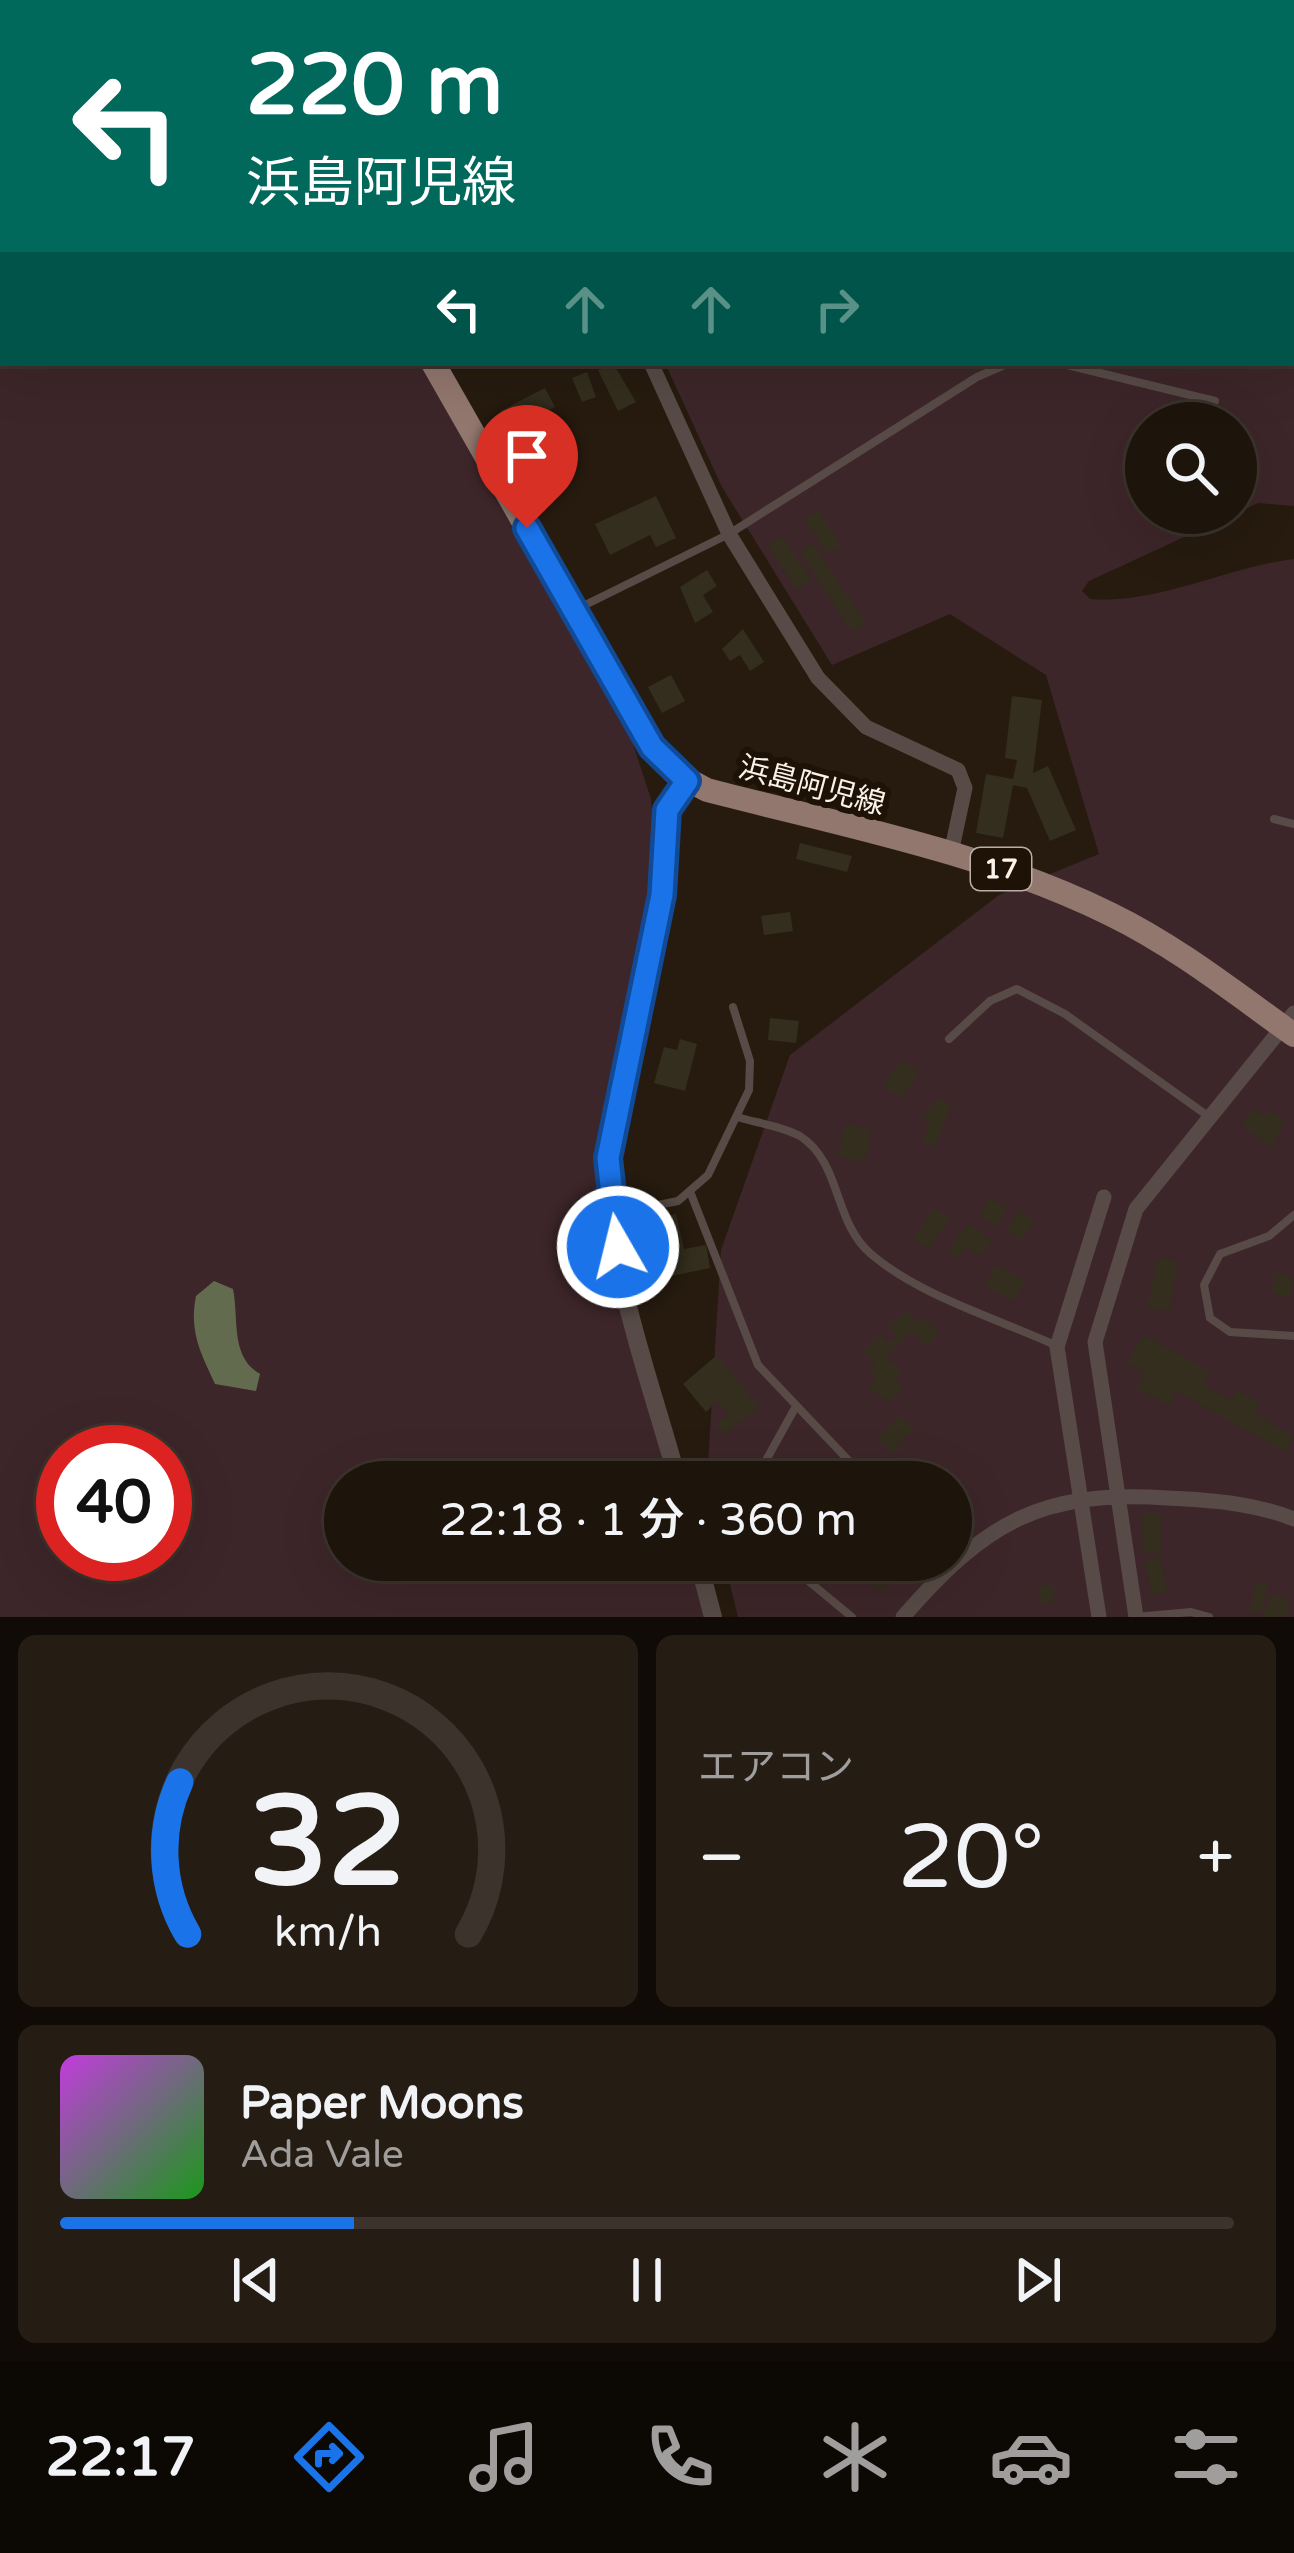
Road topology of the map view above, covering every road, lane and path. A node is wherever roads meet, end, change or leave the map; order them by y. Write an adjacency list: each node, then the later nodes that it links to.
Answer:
1 (435, 366): 7 (main road)
2 (652, 366): 6 (street)
3 (1002, 366): 6 (lane)
4 (1071, 366): 5 (lane)
5 (1214, 401)
6 (729, 534): 7 (lane); 11 (street)
7 (574, 610): 8 (main road)
8 (687, 781): 11 (main road, 浜島阿児線 / 17); 19 (street)
9 (1274, 819): 10 (lane)
10 (1294, 824)
11 (952, 853): 13 (main road, 浜島阿児線 / 17)
12 (733, 1007): 16 (lane)
13 (1291, 1026): 15 (street)
14 (949, 1040): 15 (lane)
15 (1209, 1117): 27 (street)
16 (737, 1118): 17 (lane); 22 (lane)
17 (691, 1194): 19 (lane); 23 (lane)
18 (1104, 1197): 22 (street)
19 (611, 1214): 24 (street)
20 (1294, 1215): 21 (lane)
21 (1294, 1336)
22 (1057, 1346): 28 (street)
23 (795, 1408): 25 (lane); 26 (lane)
24 (672, 1461)
25 (766, 1461)
26 (848, 1461)
27 (1115, 1495): 28 (street); 29 (street); 38 (street)
28 (1079, 1498): 30 (street); 37 (street)
29 (1294, 1520)
30 (972, 1545)
31 (704, 1581): 34 (street)
32 (808, 1581): 35 (lane)
33 (933, 1581): 36 (street)
34 (713, 1617)
35 (852, 1617)
36 (903, 1617)
37 (1099, 1617)
38 (1136, 1617): 39 (lane)
39 (1209, 1617)

